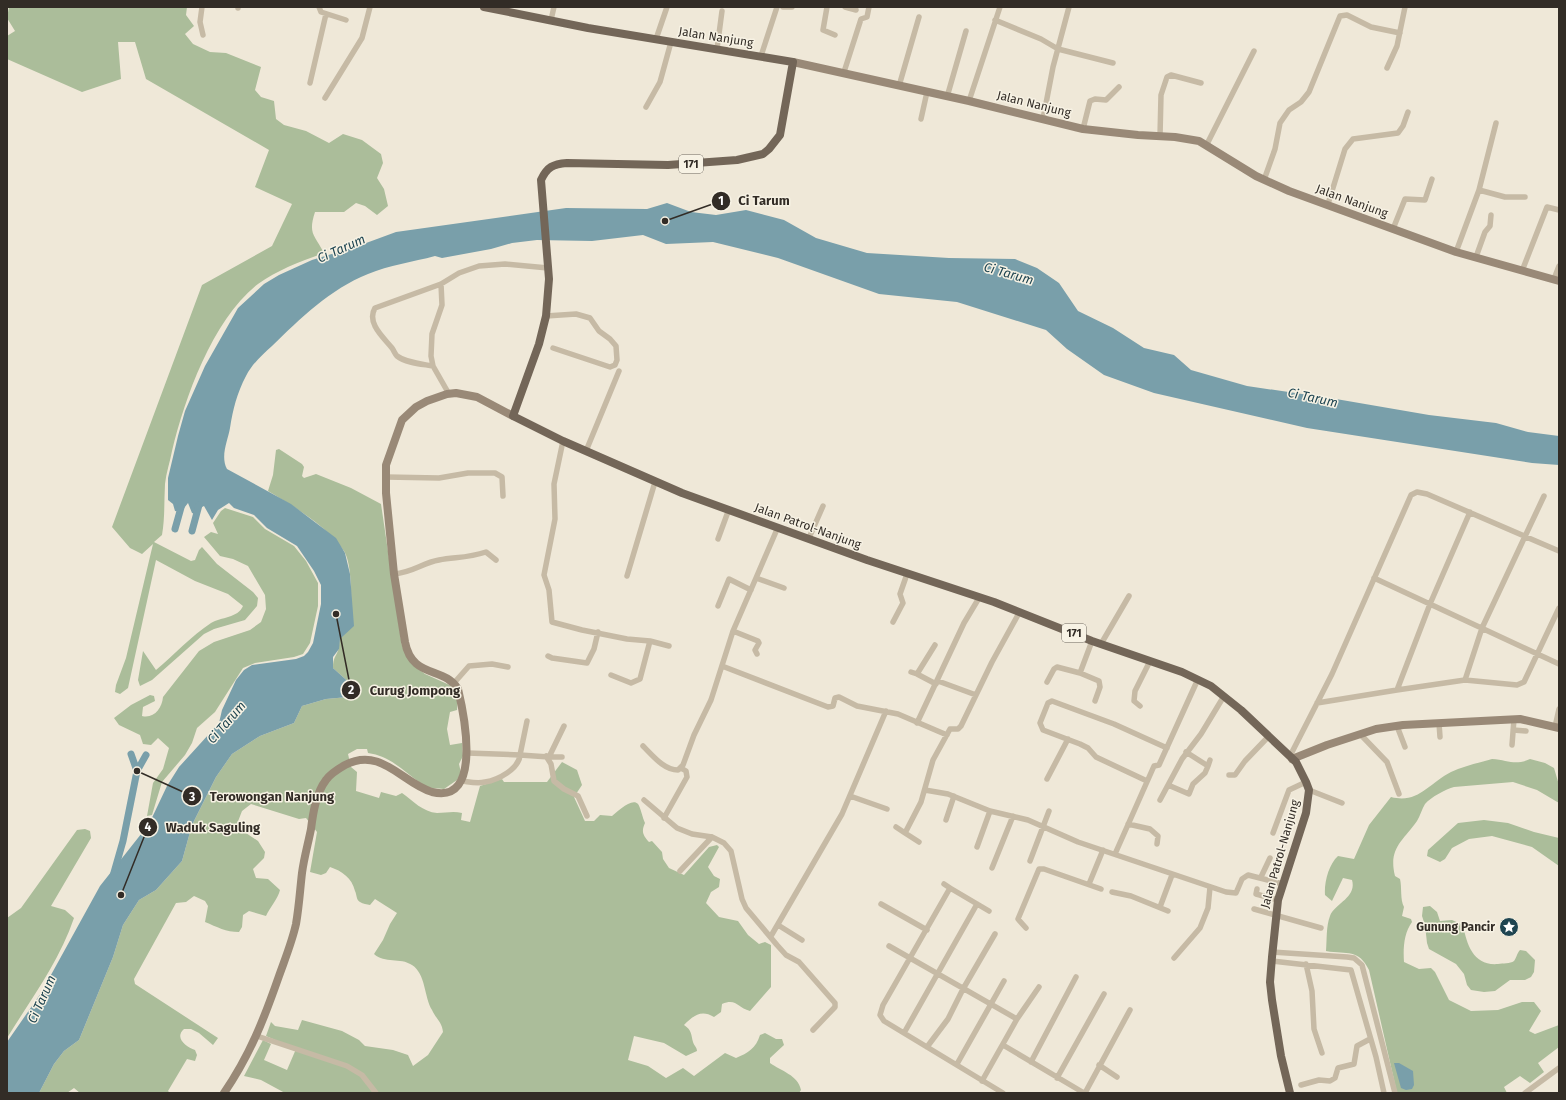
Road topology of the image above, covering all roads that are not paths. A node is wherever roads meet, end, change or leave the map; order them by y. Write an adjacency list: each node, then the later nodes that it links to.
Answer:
1 (202, 7): 25 (street)
2 (319, 7): 18 (street)
3 (370, 7): 43 (street)
4 (484, 7): 21 (main road, Jalan Nanjung)
5 (554, 7): 21 (street)
6 (667, 7): 27 (street)
7 (777, 7): 32 (street)
8 (783, 7): 9 (street)
9 (792, 7)
10 (827, 7): 26 (street)
11 (845, 7): 16 (street)
12 (869, 7): 36 (street)
13 (1000, 7): 22 (street)
14 (1069, 7): 30 (street)
15 (1405, 7): 24 (street)
16 (856, 10)
17 (722, 11): 29 (street)
18 (326, 14): 20 (street); 37 (street)
19 (918, 17): 39 (street)
20 (346, 20)
21 (551, 20): 27 (main road, Jalan Nanjung)
22 (995, 20): 30 (street); 44 (street)
23 (966, 31): 42 (street)
24 (1400, 33): 35 (street); 54 (street)
25 (203, 35)
26 (835, 35)
27 (656, 39): 28 (main road, Jalan Nanjung)
28 (671, 42): 29 (main road, Jalan Nanjung); 45 (street)
29 (717, 48): 32 (main road, Jalan Nanjung)
30 (1058, 49): 34 (street); 48 (street)
31 (1254, 50): 52 (street)
32 (761, 56): 33 (main road, Jalan Nanjung)
33 (793, 62): 36 (street, Jalan Nanjung); 63 (main road, 171)
34 (1113, 63)
35 (1387, 68)
36 (844, 72): 39 (street, Jalan Nanjung)
37 (310, 83)
38 (1201, 84): 51 (street)
39 (899, 86): 41 (street, Jalan Nanjung)
40 (1119, 88): 50 (street)
41 (927, 92): 42 (street, Jalan Nanjung); 47 (street)
42 (947, 96): 44 (street, Jalan Nanjung)
43 (325, 98)
44 (969, 101): 48 (street, Jalan Nanjung)
45 (646, 107)
46 (1408, 112): 57 (street)
47 (921, 119)
48 (1044, 119): 50 (street, Jalan Nanjung)
49 (1496, 123): 55 (street)
50 (1082, 128): 51 (street, Jalan Nanjung)
51 (1160, 136): 52 (street, Jalan Nanjung)
52 (1206, 146): 54 (street, Jalan Nanjung)
53 (1432, 179): 60 (street)
54 (1264, 180): 57 (street, Jalan Nanjung)
55 (1479, 190): 56 (street); 61 (street)
56 (1525, 197)
57 (1328, 204): 60 (street, Jalan Nanjung)
58 (1559, 210): 65 (street)
59 (1491, 215): 62 (street)
60 (1393, 229): 61 (street, Jalan Nanjung)
61 (1456, 252): 62 (street, Jalan Nanjung)
62 (1476, 257): 65 (street, Jalan Nanjung)
63 (547, 266): 67 (street); 68 (main road, 171)
64 (1559, 266): 66 (street)
65 (1522, 271): 66 (street, Jalan Nanjung)
66 (1556, 280)
67 (441, 284): 70 (street); 70 (street)
68 (546, 316): 69 (street); 73 (main road, 171)
69 (553, 348)
70 (433, 366): 72 (street)
71 (619, 371): 75 (street)
72 (449, 394): 73 (street); 76 (street)
73 (513, 416): 74 (main road, Jalan Patrol-Nanjung / 171)
74 (562, 441): 75 (main road, Jalan Patrol-Nanjung / 171); 105 (street)
75 (586, 451): 77 (main road, Jalan Patrol-Nanjung / 171)
76 (386, 477): 78 (street); 89 (street)
77 (655, 482): 81 (main road, Jalan Patrol-Nanjung / 171); 91 (street)
78 (503, 496)
79 (1544, 496): 84 (street)
80 (823, 506): 85 (street)
81 (729, 509): 83 (main road, Jalan Patrol-Nanjung / 171); 86 (street)
82 (1470, 512): 84 (street); 93 (street); 98 (street)
83 (778, 527): 85 (main road, Jalan Patrol-Nanjung / 171); 92 (street)
84 (1525, 537): 87 (street); 103 (street)
85 (809, 538): 90 (main road, Jalan Patrol-Nanjung / 171)
86 (718, 539)
87 (1559, 551)
88 (496, 560): 89 (street)
89 (394, 574): 126 (street)
90 (907, 574): 97 (main road, Jalan Patrol-Nanjung / 171); 102 (street)
91 (627, 576)
92 (756, 578): 94 (street); 95 (street)
93 (1374, 578): 98 (street); 131 (street)
94 (784, 588)
95 (751, 590): 99 (street); 104 (street)
96 (1129, 596): 109 (street)
97 (978, 598): 101 (main road, Jalan Patrol-Nanjung / 171); 124 (street)
98 (1430, 604): 103 (street); 127 (street)
99 (718, 606)
100 (1559, 608): 112 (street)
101 (1019, 613): 107 (main road, Jalan Patrol-Nanjung / 171); 128 (street)
102 (893, 622)
103 (1482, 628): 112 (street); 123 (street)
104 (733, 630): 111 (street); 116 (street)
105 (598, 632): 106 (street); 113 (street)
106 (650, 641): 110 (street); 121 (street)
107 (1092, 641): 109 (main road, Jalan Patrol-Nanjung / 171); 119 (street)
108 (935, 644): 120 (street)
109 (1101, 644): 114 (main road, Jalan Patrol-Nanjung / 171)
110 (669, 646)
111 (757, 654)
112 (1537, 654): 115 (street); 123 (street)
113 (548, 656)
114 (1150, 661): 122 (main road, Jalan Patrol-Nanjung / 171); 132 (street)
115 (1559, 664)
116 (722, 666): 134 (street); 161 (street)
117 (508, 667): 126 (street)
118 (911, 672): 120 (street)
119 (1080, 673): 125 (street); 130 (street)
120 (917, 674): 124 (street)
121 (611, 675)
122 (1198, 680): 129 (main road, Jalan Patrol-Nanjung / 171); 152 (street)
123 (1465, 680): 127 (street)
124 (937, 682): 128 (street); 137 (street)
125 (1047, 682)
126 (454, 683): 154 (street)
127 (1397, 690): 131 (street)
128 (976, 695): 144 (street)
129 (1224, 696): 146 (main road, Jalan Patrol-Nanjung / 171); 153 (street)
130 (1095, 701)
131 (1317, 703): 158 (street)
132 (1140, 706)
133 (1559, 709): 141 (street)
134 (886, 711): 137 (street); 171 (street)
135 (1514, 719): 138 (street); 141 (street); 142 (street)
136 (527, 721): 155 (street)
137 (917, 723): 144 (street)
138 (1439, 723): 140 (street); 147 (street)
139 (564, 726): 156 (street)
140 (1397, 726): 145 (street); 151 (street)
141 (1557, 727)
142 (1513, 730): 143 (street); 149 (street)
143 (1526, 731)
144 (947, 734): 168 (street)
145 (1361, 735): 158 (street); 170 (street)
146 (1270, 736): 158 (main road, Jalan Patrol-Nanjung / 171); 162 (street)
147 (1440, 737)
148 (1068, 739): 152 (street); 163 (street); 165 (street)
149 (1512, 745)
150 (643, 746): 161 (street)
151 (1405, 747)
152 (1167, 748): 165 (street)
153 (1186, 752): 160 (street); 167 (street)
154 (467, 753): 155 (street); 164 (street)
155 (520, 755): 156 (street); 164 (street)
156 (548, 757): 157 (street); 179 (street)
157 (562, 757)
158 (1291, 757): 166 (main road, Jalan Patrol-Nanjung / 171)
159 (1210, 760): 160 (street)
160 (1208, 766): 167 (street)
161 (681, 768): 181 (street)
162 (1229, 775)
163 (1047, 779)
164 (462, 781): 241 (street)
165 (1147, 781): 183 (street)
166 (1306, 782): 169 (main road, Jalan Patrol-Nanjung / 171); 187 (street)
167 (1168, 785): 174 (street)
168 (925, 790): 172 (street); 186 (street)
169 (1309, 790): 175 (street); 202 (main road, Jalan Patrol-Nanjung / 171)
170 (1399, 794)
171 (850, 796): 176 (street); 217 (street)
172 (954, 796): 177 (street); 182 (street)
173 (644, 800): 181 (street)
174 (1160, 800)
175 (1342, 803)
176 (887, 809)
177 (990, 811): 180 (street); 191 (street)
178 (1049, 811): 185 (street)
179 (587, 816)
180 (1013, 816): 185 (street); 196 (street)
181 (664, 818): 188 (street)
182 (946, 820)
183 (1128, 824): 190 (street); 193 (street)
184 (896, 827): 186 (street)
185 (1043, 827): 192 (street); 195 (street)
186 (905, 833): 189 (street)
187 (1272, 833)
188 (712, 837): 197 (street); 222 (street)
189 (919, 842)
190 (1157, 844)
191 (977, 847)
192 (1103, 850): 193 (street); 201 (street)
193 (1115, 854): 198 (street)
194 (1270, 858): 199 (street)
195 (1030, 861)
196 (992, 868)
197 (680, 871)
198 (1172, 875): 203 (street); 211 (street)
199 (1261, 877): 202 (street); 203 (street)
200 (944, 884): 204 (street)
201 (1089, 884): 205 (street); 218 (street)
202 (1283, 884): 208 (main road, Jalan Patrol-Nanjung / 171)
203 (1210, 887): 227 (street)
204 (950, 888): 210 (street); 220 (street)
205 (1101, 889)
206 (1257, 889): 208 (street)
207 (1112, 892): 211 (street)
208 (1278, 900): 216 (main road, Jalan Patrol-Nanjung / 171)
209 (881, 904): 220 (street)
210 (977, 904): 213 (street); 230 (street)
211 (1159, 907): 214 (street); 215 (street)
212 (1254, 909): 216 (street)
213 (989, 911)
214 (1168, 911)
215 (1156, 913)
216 (1275, 916): 219 (street); 225 (main road, Jalan Patrol-Nanjung / 171)
217 (778, 925): 222 (street); 223 (street)
218 (1026, 928)
219 (1321, 928)
220 (927, 930): 226 (street)
221 (995, 934): 234 (street)
222 (771, 936): 239 (street)
223 (802, 940)
224 (889, 946): 226 (street)
225 (1272, 952): 228 (main road, Jalan Patrol-Nanjung / 171); 260 (street)
226 (911, 958): 230 (street); 240 (street)
227 (1174, 958)
228 (1272, 961): 229 (street); 258 (main road, Jalan Patrol-Nanjung / 171)
229 (1306, 964): 242 (street); 245 (street)
230 (937, 974): 234 (street); 240 (street)
231 (1076, 977): 246 (street)
232 (1004, 981): 236 (street)
233 (1039, 987): 238 (street)
234 (963, 989): 236 (street); 244 (street)
235 (1104, 994): 251 (street)
236 (990, 1004): 238 (street); 247 (street)
237 (1130, 1010): 248 (street)
238 (1018, 1019): 243 (street)
239 (813, 1030)
240 (904, 1033): 244 (street)
241 (257, 1036): 254 (street); 255 (street)
242 (1370, 1039): 253 (street); 259 (street)
243 (1003, 1045): 246 (street); 252 (street)
244 (927, 1047): 247 (street)
245 (1322, 1053)
246 (1031, 1062): 251 (street)
247 (957, 1064): 252 (street)
248 (1099, 1065): 250 (street); 257 (street)
249 (1559, 1068): 261 (street)
250 (1117, 1077)
251 (1057, 1078): 257 (street)
252 (982, 1081): 256 (street)
253 (1301, 1085)
254 (224, 1093)
255 (376, 1093)
256 (1003, 1093)
257 (1084, 1093)
258 (1290, 1093)
259 (1384, 1093)
260 (1395, 1093)
261 (1525, 1093)

